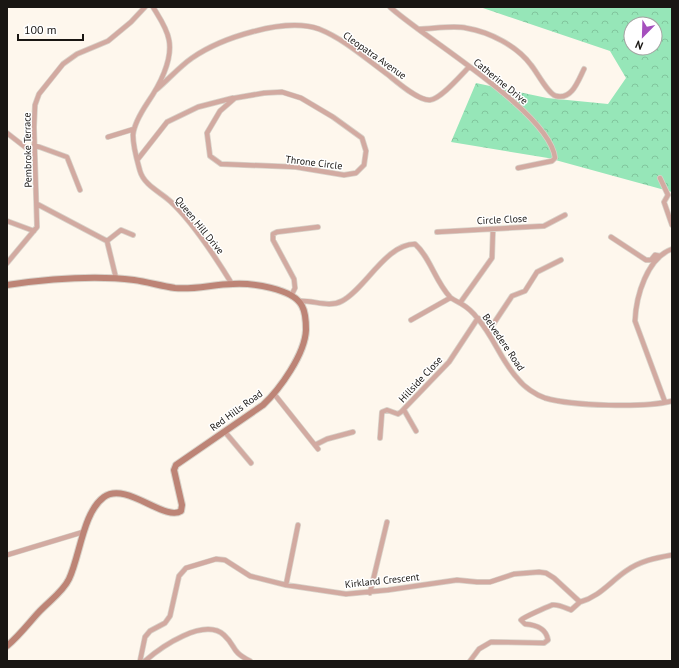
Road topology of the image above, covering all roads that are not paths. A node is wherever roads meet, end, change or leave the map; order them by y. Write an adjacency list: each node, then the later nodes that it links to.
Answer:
1 (146, 7): 12 (street, Pembroke Terrace)
2 (154, 7): 7 (street, Queen Hill Drive)
3 (390, 7): 4 (street, Catherine Drive)
4 (418, 29): 5 (street, Catherine Drive); 6 (street)
5 (469, 67): 7 (street, Cleopatra Avenue); 15 (street, Catherine Drive)
6 (584, 69)
7 (156, 90): 9 (street, Queen Hill Drive)
8 (235, 98): 8 (street, Throne Circle); 14 (street, Throne Circle)
9 (134, 129): 11 (street); 14 (street, Queen Hill Drive)
10 (7, 133): 13 (street)
11 (108, 137)
12 (34, 145): 13 (street, Pembroke Terrace); 17 (street)
13 (34, 154): 18 (street, Pembroke Terrace)
14 (138, 159): 34 (street, Queen Hill Drive)
15 (518, 168)
16 (660, 178): 21 (street)
17 (80, 190)
18 (37, 204): 24 (street, Pembroke Terrace); 28 (street)
19 (565, 215): 23 (street, Circle Close)
20 (7, 221): 24 (street)
21 (672, 225)
22 (318, 227): 36 (street)
23 (493, 229): 25 (street, Circle Close); 39 (street)
24 (34, 231): 32 (street)
25 (437, 232)
26 (133, 235): 28 (street)
27 (611, 237): 30 (street)
28 (108, 241): 33 (street)
29 (672, 248): 30 (street)
30 (660, 256): 45 (street)
31 (561, 260): 42 (street)
32 (7, 263)
33 (116, 278): 34 (main road); 35 (main road)
34 (232, 284): 36 (main road)
35 (7, 285)
36 (291, 296): 38 (main road)
37 (450, 298): 38 (street, Belvedere Road); 39 (street, Belvedere Road); 41 (street)
38 (299, 301): 43 (main road, Red Hills Road)
39 (460, 303): 40 (street, Belvedere Road)
40 (478, 318): 42 (street, Belvedere Road); 46 (street, Hillside Close)
41 (411, 320)
42 (488, 332): 45 (street, Belvedere Road)
43 (275, 394): 47 (main road, Red Hills Road); 51 (street)
44 (672, 401): 45 (street, Belvedere Road)
45 (666, 402)
46 (404, 410): 49 (street); 50 (street, Hillside Close)
47 (225, 432): 53 (street); 56 (main road, Red Hills Road)
48 (354, 432): 51 (street)
49 (416, 432)
50 (380, 438)
51 (315, 445): 52 (street)
52 (318, 449)
53 (251, 463)
54 (387, 522): 60 (street)
55 (298, 525): 59 (street)
56 (84, 532): 57 (street); 62 (main road, Red Hills Road)
57 (7, 555)
58 (672, 555): 61 (street)
59 (286, 585): 60 (street, Kirkland Crescent); 63 (street, Kirkland Crescent)
60 (370, 593): 61 (street, Kirkland Crescent)
61 (580, 602): 66 (street)
62 (7, 646)
63 (140, 661)
64 (144, 661): 65 (street)
65 (250, 661)
66 (470, 661)

